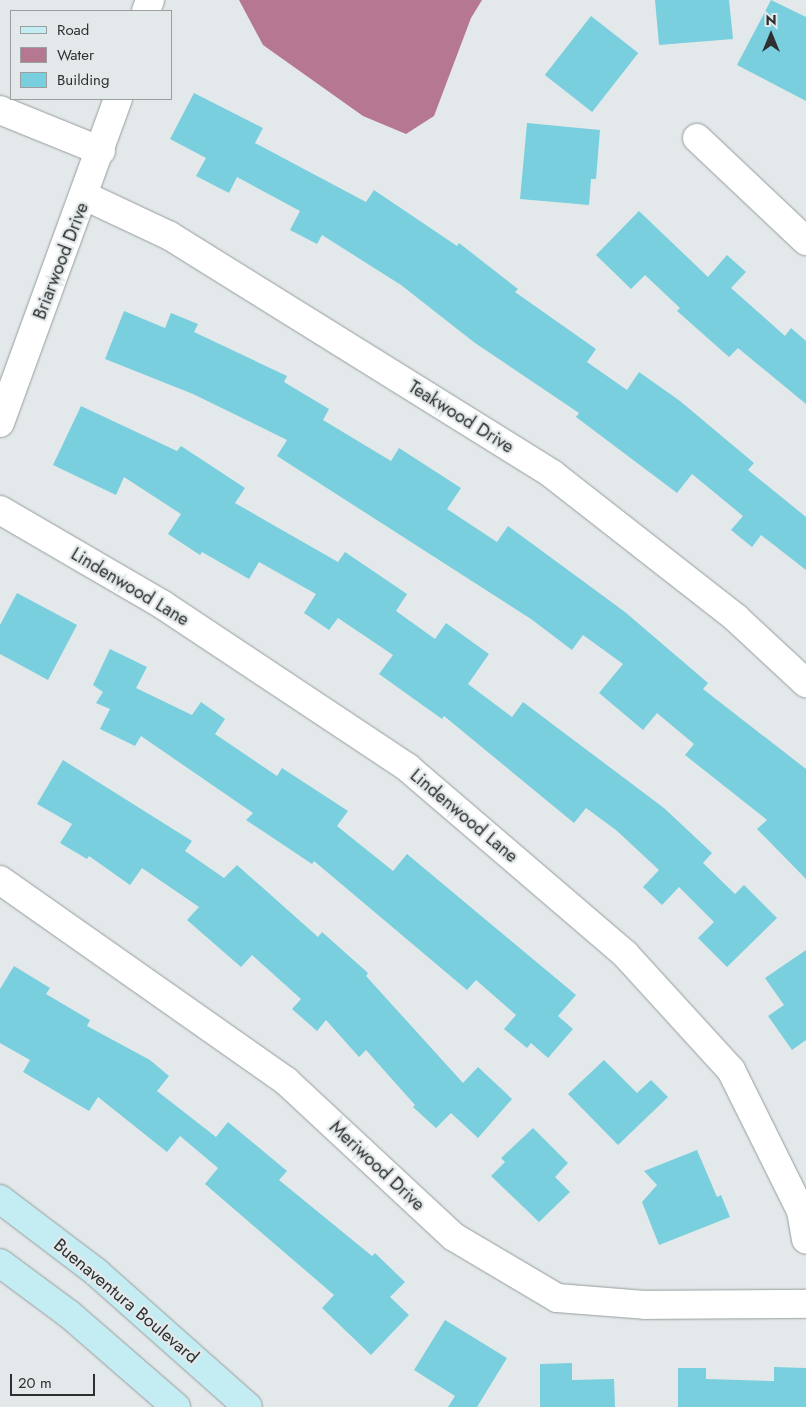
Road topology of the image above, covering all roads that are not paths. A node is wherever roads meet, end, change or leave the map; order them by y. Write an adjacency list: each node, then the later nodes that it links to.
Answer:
1 (118, 100): 4 (street, Briarwood Drive)
2 (0, 110): 4 (street)
3 (698, 138): 6 (street)
4 (102, 152): 5 (street, Briarwood Drive)
5 (85, 196): 7 (street, Briarwood Drive); 9 (street, Teakwood Drive)
6 (806, 240)
7 (0, 423)
8 (0, 510): 12 (street, Lindenwood Lane)
9 (806, 683)
10 (0, 880): 14 (street, Meriwood Drive)
11 (0, 1199): 16 (main road, Buenaventura Boulevard)
12 (806, 1240)
13 (0, 1263): 15 (main road)
14 (806, 1304)
15 (176, 1407)
16 (248, 1407)

